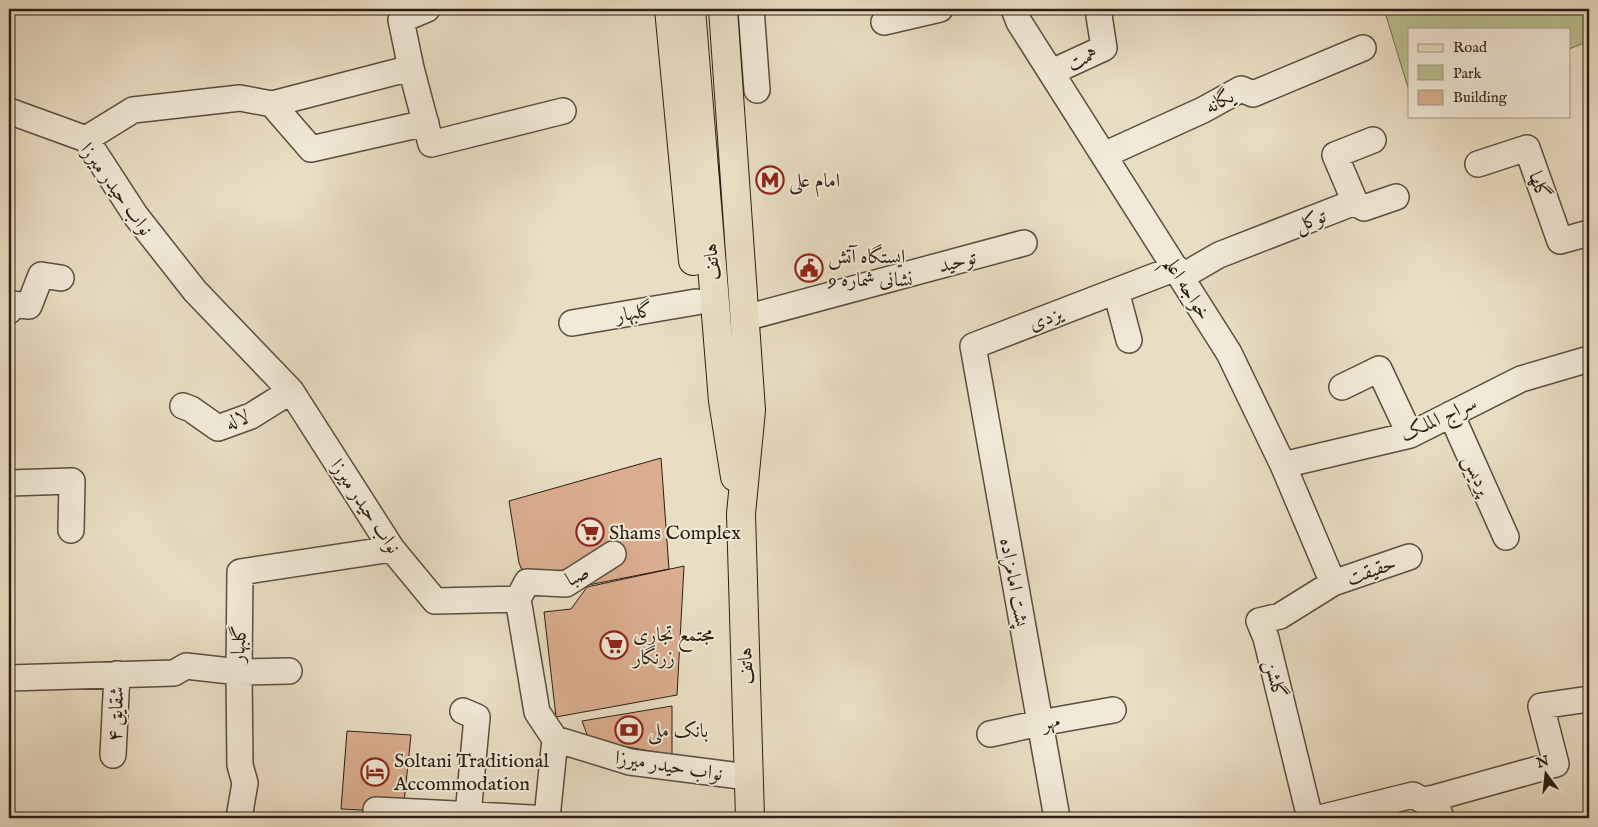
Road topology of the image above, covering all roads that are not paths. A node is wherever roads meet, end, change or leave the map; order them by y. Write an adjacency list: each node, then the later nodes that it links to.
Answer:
1 (427, 9): 11 (street)
2 (669, 9): 29 (main road)
3 (691, 9): 38 (main road, هاتف)
4 (723, 9): 31 (main road, هاتف)
5 (751, 9): 13 (street)
6 (940, 9): 9 (street)
7 (1014, 9): 12 (street, خواجه اعلم)
8 (1098, 9): 12 (street, همت)
9 (884, 22)
10 (1363, 48): 20 (street, یگانه)
11 (411, 68): 14 (street); 17 (street)
12 (1052, 72): 20 (street, خواجه اعلم)
13 (757, 90)
14 (272, 104): 17 (street); 18 (street)
15 (9, 111): 18 (street, نواب حیدر میرزا)
16 (564, 111): 17 (street)
17 (426, 123)
18 (86, 139): 37 (street, نواب حیدر میرزا)
19 (1373, 140): 23 (street)
20 (1104, 155): 26 (street, خواجه اعلم)
21 (1478, 164): 24 (street, گلها)
22 (1396, 197): 23 (street)
23 (1355, 202): 26 (street, توکل)
24 (1589, 233)
25 (1024, 243): 31 (street, توحید)
26 (1178, 272): 28 (street, یزدی); 42 (street, خواجه اعلم)
27 (60, 278): 30 (street)
28 (1116, 291): 33 (street); 34 (street, یزدی)
29 (696, 302): 32 (street, گلبهار); 38 (main road)
30 (9, 312)
31 (744, 318): 44 (main road, هاتف)
32 (572, 323)
33 (1129, 340)
34 (973, 346): 59 (street, پشت امامزاده)
35 (1589, 359): 40 (street, سراج الملک)
36 (1342, 387): 41 (street)
37 (290, 391): 39 (street, لاله); 47 (street, نواب حیدر میرزا)
38 (723, 401): 44 (main road, هاتف)
39 (183, 406)
40 (1451, 414): 41 (street, سراج الملک); 46 (street, پردیس)
41 (1410, 435): 42 (street, سراج الملک)
42 (1283, 465): 50 (street, خواجه اعلم)
43 (9, 483): 45 (street)
44 (741, 514): 63 (main road, هاتف)
45 (71, 530)
46 (1506, 537)
47 (392, 549): 51 (street, نواب حیدر میرزا); 53 (street, گلبهار)
48 (612, 554): 51 (street, صبا)
49 (1408, 557): 50 (street, حقیقت)
50 (1333, 583): 72 (street, گلشن)
51 (518, 599): 61 (street)
52 (289, 671): 53 (street)
53 (239, 672): 54 (street, گلبهار); 67 (street)
54 (117, 674): 55 (street, گلبهار); 62 (street, شقایق ۴)
55 (9, 678)
56 (1589, 699): 64 (street)
57 (1113, 710): 59 (street, مهر)
58 (463, 711): 66 (street)
59 (1040, 723): 60 (street, مهر); 71 (street, پشت امامزاده)
60 (990, 734)
61 (555, 739): 63 (street, نواب حیدر میرزا); 69 (street)
62 (113, 755)
63 (748, 777): 70 (main road, هاتف)
64 (1437, 808): 73 (street)
65 (376, 810): 66 (street)
66 (468, 815): 68 (street)
67 (239, 818)
68 (532, 818)
69 (547, 818)
70 (750, 818)
71 (1057, 818)
72 (1310, 818)
73 (1320, 818)

